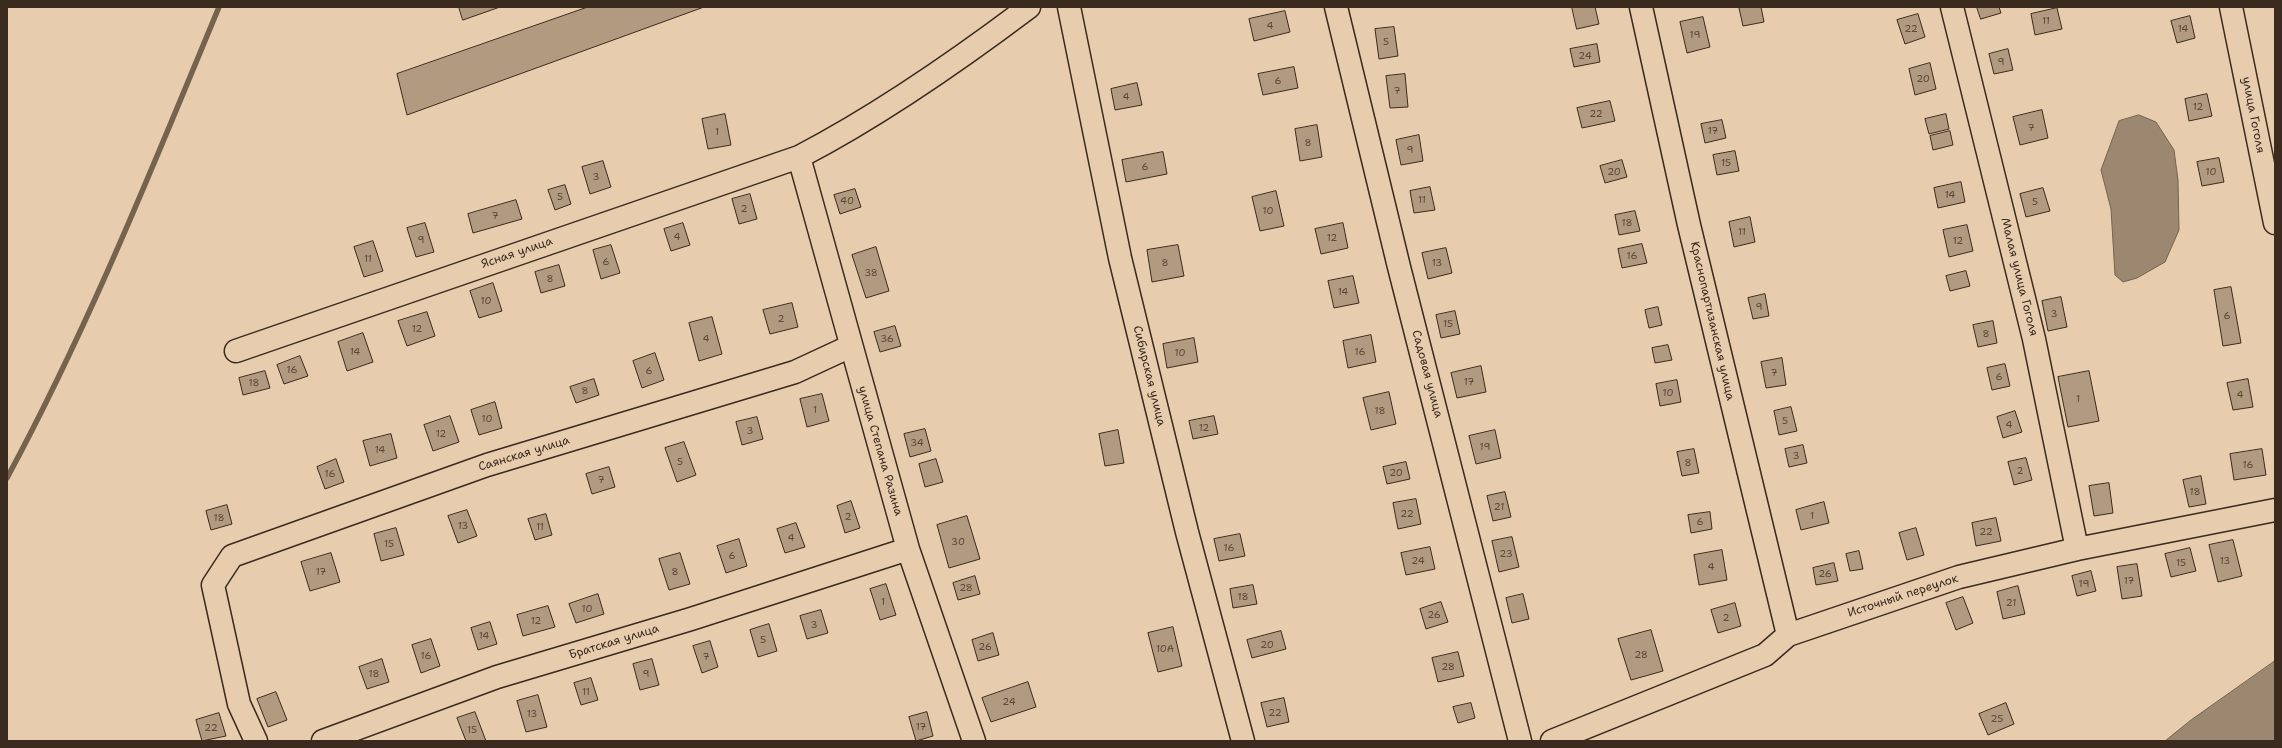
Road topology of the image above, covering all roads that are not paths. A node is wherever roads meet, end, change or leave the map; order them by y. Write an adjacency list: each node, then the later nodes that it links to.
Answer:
1 (1029, 7): 7 (street, Ясная улица)
2 (1069, 7): 18 (street, Сибирская улица)
3 (1336, 7): 19 (street, Садовая улица)
4 (1641, 7): 14 (street, Краснопартизанская улица)
5 (1952, 7): 12 (street, Малая улица Гоголя)
6 (2232, 7): 8 (street, улица Гоголя)
7 (799, 157): 9 (street, улица Степана Разина); 10 (street, Ясная улица)
8 (2275, 223)
9 (851, 346): 13 (street, улица Степана Разина); 15 (street, Саянская улица)
10 (236, 350)
11 (2275, 510): 12 (street, Источный переулок)
12 (2077, 549): 14 (street, Источный переулок)
13 (908, 550): 16 (street, Братская улица); 17 (street, улица Степана Разина)
14 (1788, 635): 20 (street, Источный переулок)
15 (256, 741)
16 (323, 741)
17 (974, 741)
18 (1243, 741)
19 (1520, 741)
20 (1552, 741)

